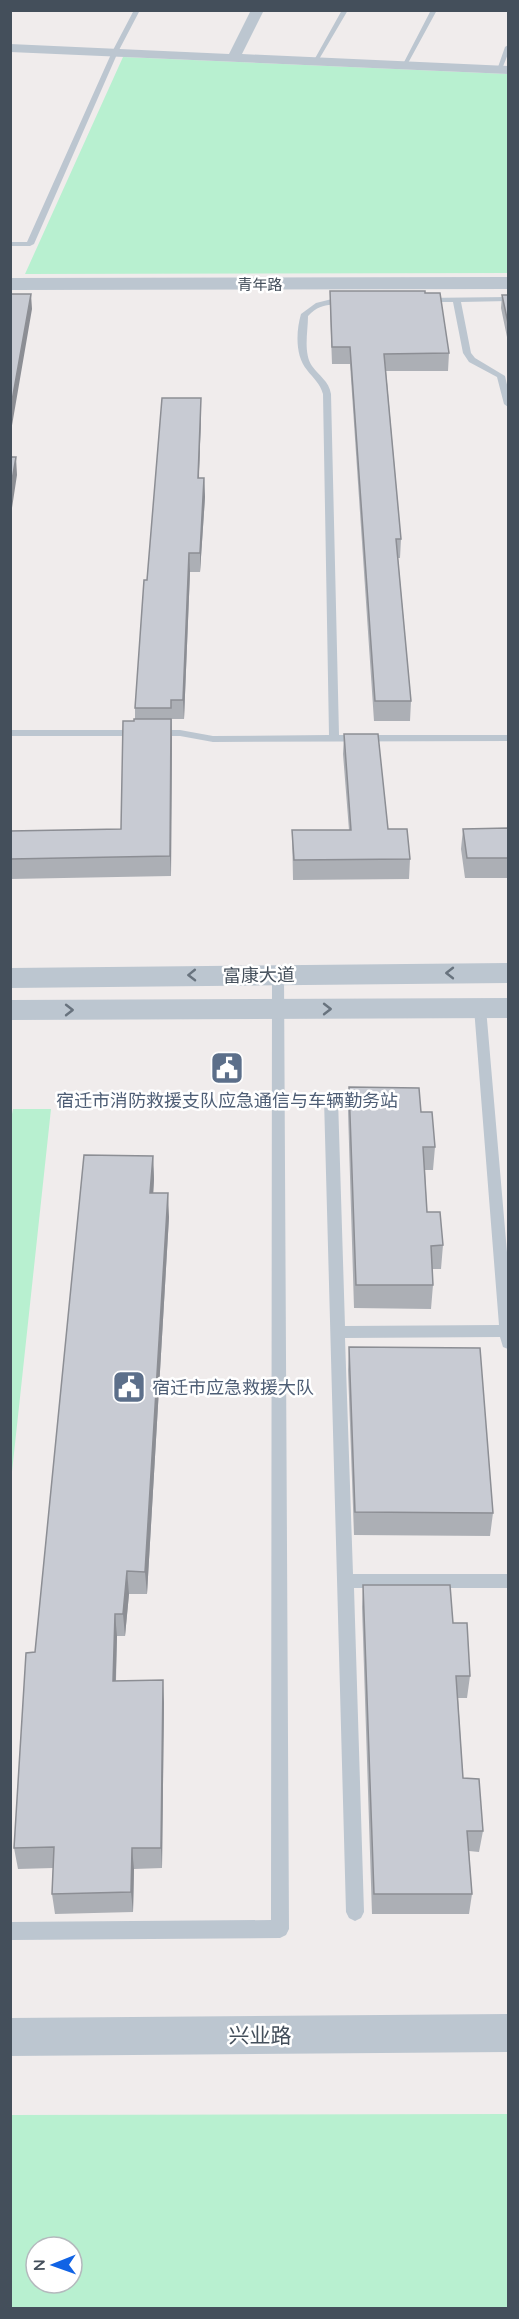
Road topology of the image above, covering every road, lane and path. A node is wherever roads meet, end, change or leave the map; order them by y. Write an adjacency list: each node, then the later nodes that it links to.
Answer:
1 (137, 10): 7 (lane)
2 (258, 10): 8 (street)
3 (345, 10): 9 (lane)
4 (434, 10): 10 (lane)
5 (508, 46): 11 (lane)
6 (10, 48): 7 (street)
7 (115, 52): 8 (street); 12 (lane)
8 (234, 57): 9 (street)
9 (315, 61): 10 (street)
10 (404, 65): 11 (street)
11 (504, 69)
12 (10, 244)
13 (508, 283): 14 (street, 青年路)
14 (10, 284)
15 (508, 299): 18 (lane)
16 (365, 300): 23 (lane)
17 (411, 300): 18 (lane)
18 (457, 300): 20 (lane)
19 (508, 368): 20 (lane)
20 (492, 371): 21 (lane)
21 (508, 404)
22 (10, 734): 23 (lane)
23 (334, 738): 24 (lane)
24 (508, 738)
25 (508, 973): 26 (street, 富康大道, one-way to 26)
26 (278, 974): 27 (street, 富康大道, one-way to 27); 29 (lane)
27 (10, 978)
28 (494, 1008): 29 (street, 富康大道, one-way to 28); 32 (lane)
29 (279, 1009): 30 (street, 富康大道, one-way to 29); 38 (lane)
30 (10, 1010)
31 (331, 1099): 33 (lane)
32 (505, 1268): 34 (lane)
33 (338, 1332): 34 (lane); 35 (lane)
34 (508, 1337)
35 (345, 1581): 36 (lane); 37 (lane)
36 (508, 1581)
37 (355, 1912)
38 (10, 1931)
39 (508, 2033): 40 (street, 兴业路)
40 (10, 2037)

